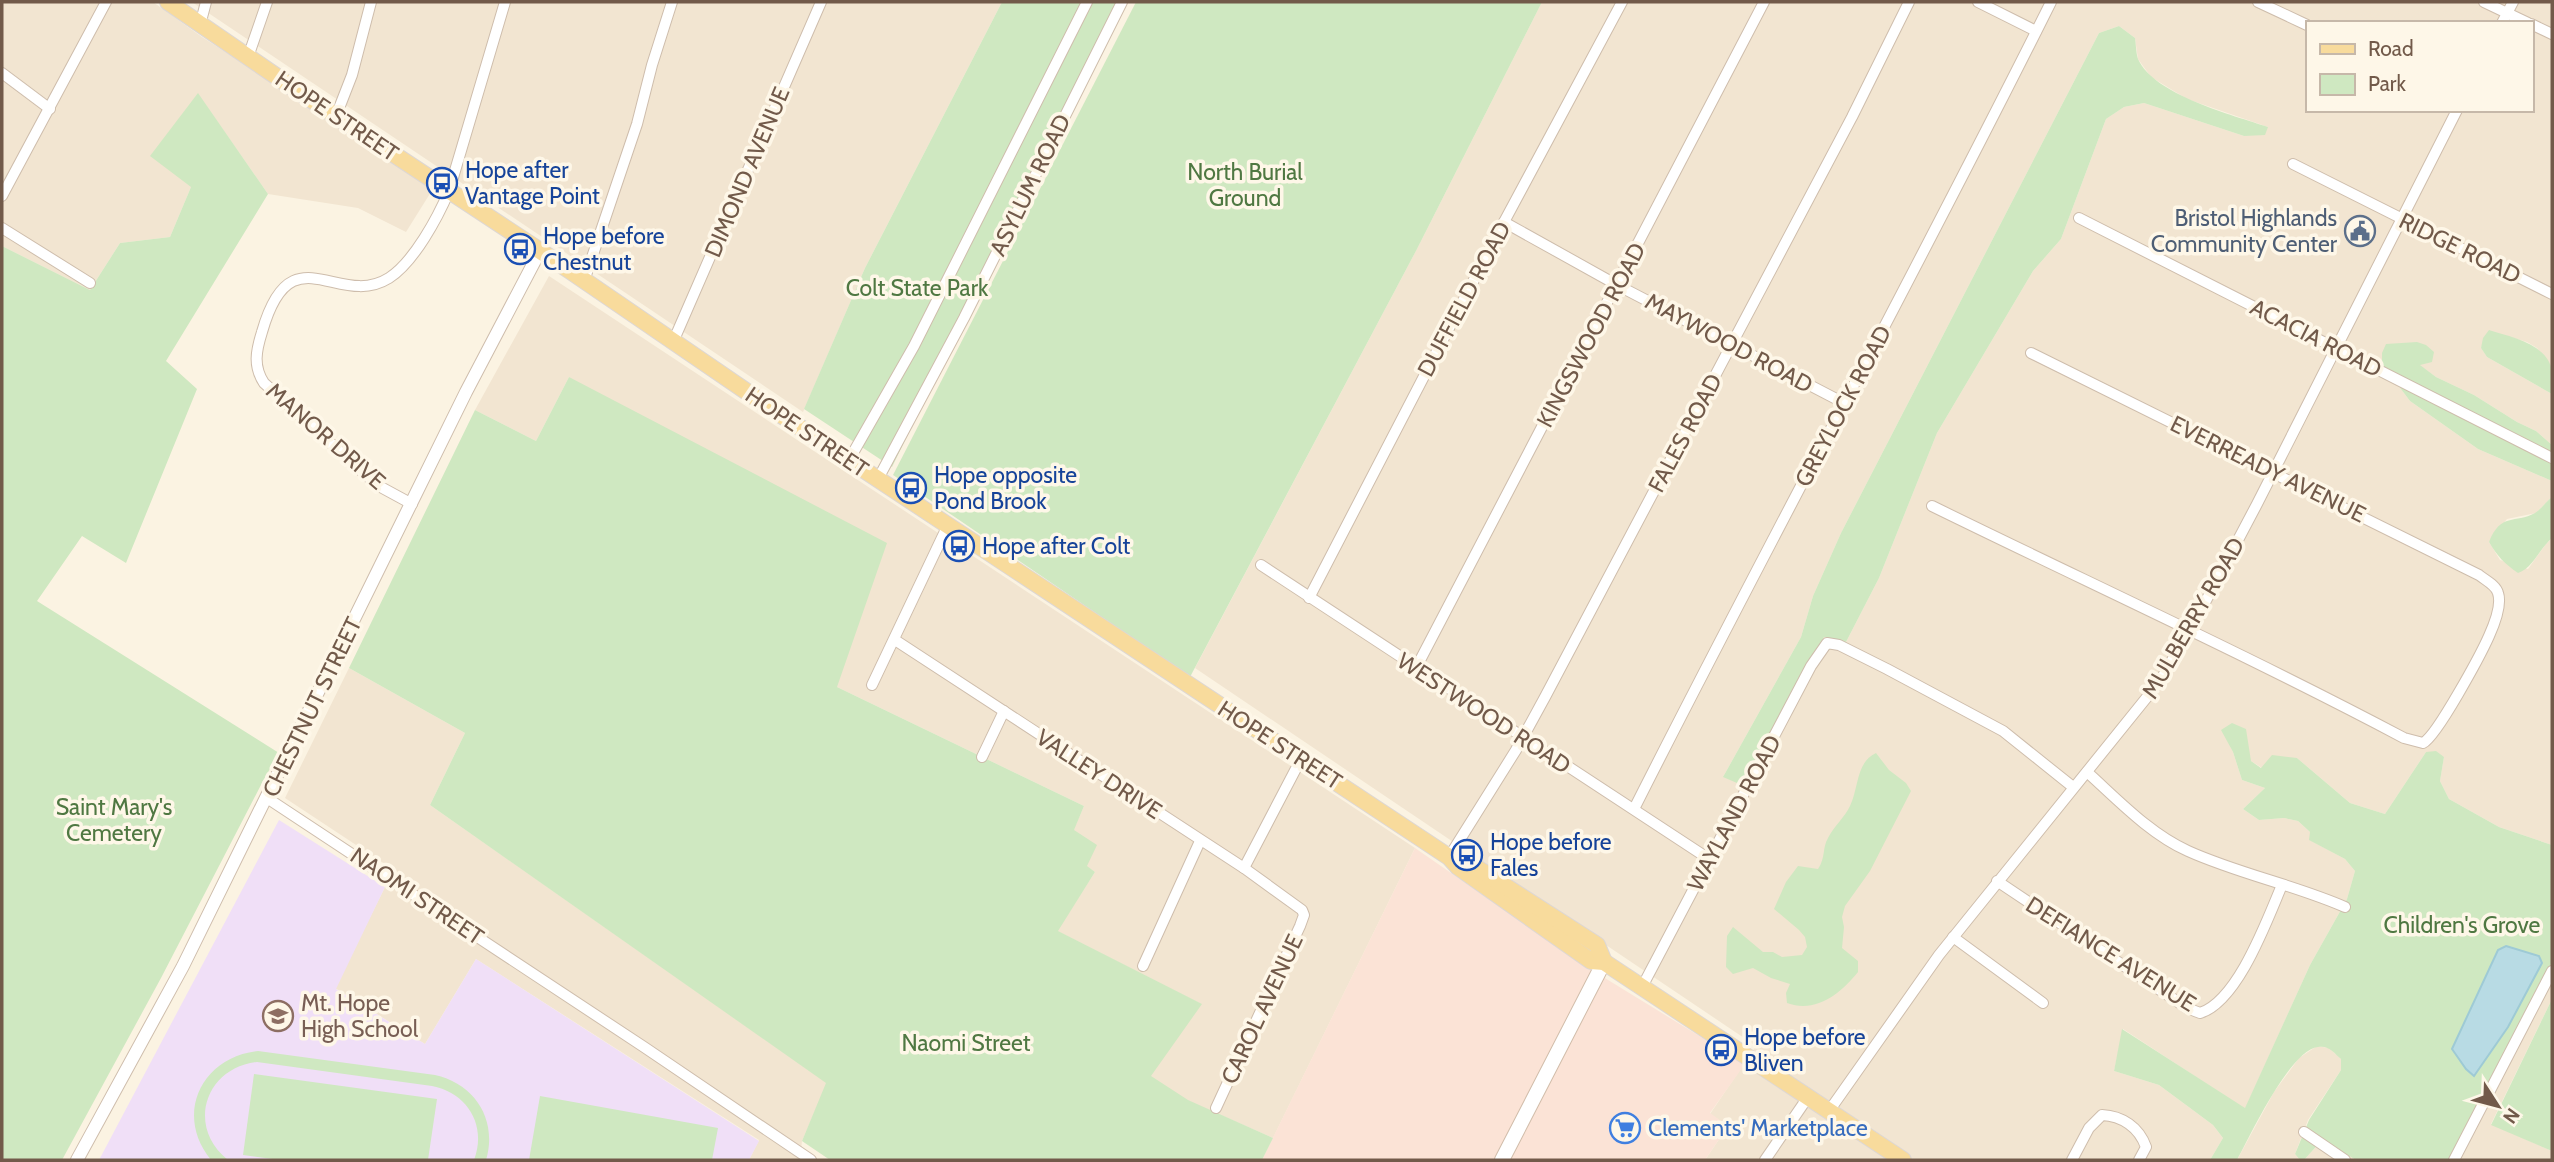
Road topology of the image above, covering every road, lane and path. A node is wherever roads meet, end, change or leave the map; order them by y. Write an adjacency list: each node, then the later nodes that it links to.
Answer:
1 (106, 2): 27 (street)
2 (168, 2): 20 (main road, HOPE STREET)
3 (206, 2): 20 (street)
4 (267, 2): 25 (street)
5 (371, 2): 29 (street)
6 (505, 2): 31 (street, MANOR DRIVE)
7 (672, 2): 38 (street)
8 (821, 2): 42 (street, DIMOND AVENUE)
9 (1087, 2): 48 (street, ASYLUM ROAD)
10 (1122, 2): 50 (street, ASYLUM ROAD)
11 (1622, 2): 35 (street, DUFFIELD ROAD)
12 (1765, 2): 40 (street, KINGSWOOD ROAD)
13 (1909, 2): 43 (street, FALES ROAD)
14 (1978, 2): 23 (street)
15 (2051, 2): 23 (street, GREYLOCK ROAD)
16 (2258, 2): 21 (street)
17 (2484, 2): 19 (street)
18 (2513, 2): 19 (street)
19 (2505, 18)
20 (200, 25): 25 (main road, HOPE STREET)
21 (2306, 25)
22 (2533, 25): 24 (street)
23 (2036, 31): 46 (street, GREYLOCK ROAD)
24 (2552, 34)
25 (248, 57): 29 (main road, HOPE STREET)
26 (2, 74): 27 (street)
27 (50, 109): 32 (street)
28 (2456, 112): 34 (street, MULBERRY ROAD)
29 (336, 116): 31 (main road, HOPE STREET)
30 (2293, 164): 34 (street, RIDGE ROAD)
31 (449, 191): 37 (main road, HOPE STREET); 51 (street, MANOR DRIVE)
32 (2, 196)
33 (2079, 218): 44 (street, ACACIA ROAD)
34 (2402, 219): 41 (street, RIDGE ROAD); 44 (street, MULBERRY ROAD)
35 (1504, 222): 40 (street, MAYWOOD ROAD); 55 (street, DUFFIELD ROAD)
36 (2, 228): 39 (street)
37 (540, 251): 38 (main road, HOPE STREET); 51 (street, CHESTNUT STREET)
38 (584, 281): 42 (main road, HOPE STREET)
39 (90, 284)
40 (1617, 285): 43 (street, MAYWOOD ROAD); 58 (street, KINGSWOOD ROAD)
41 (2552, 294)
42 (673, 342): 48 (main road, HOPE STREET)
43 (1731, 345): 46 (street, MAYWOOD ROAD); 61 (street, FALES ROAD)
44 (2335, 348): 47 (street, ACACIA ROAD); 49 (street, MULBERRY ROAD)
45 (2031, 353): 49 (street, EVERREADY AVENUE)
46 (1844, 403): 67 (street, GREYLOCK ROAD)
47 (2552, 458)
48 (849, 460): 50 (main road, HOPE STREET)
49 (2272, 472): 56 (street, MULBERRY ROAD); 56 (street, EVERREADY AVENUE)
50 (878, 480): 53 (main road, HOPE STREET)
51 (412, 504): 66 (street, CHESTNUT STREET)
52 (1932, 506): 56 (street)
53 (948, 525): 57 (street); 63 (main road, HOPE STREET)
54 (1261, 565): 55 (street, WESTWOOD ROAD)
55 (1309, 598): 58 (street, WESTWOOD ROAD)
56 (2190, 629): 64 (street, MULBERRY ROAD)
57 (895, 640): 59 (street); 60 (street, VALLEY DRIVE)
58 (1416, 668): 61 (street, WESTWOOD ROAD)
59 (872, 685)
60 (1004, 711): 62 (street); 68 (street, VALLEY DRIVE)
61 (1523, 737): 67 (street, WESTWOOD ROAD); 69 (street, FALES ROAD)
62 (982, 757)
63 (1301, 759): 69 (main road, HOPE STREET); 71 (street)
64 (2087, 772): 65 (street, MULBERRY ROAD); 73 (street)
65 (2073, 788): 70 (street, WAYLAND ROAD); 72 (street, MULBERRY ROAD)
66 (267, 798): 87 (street, CHESTNUT STREET); 88 (street, NAOMI STREET)
67 (1633, 809): 70 (street, WESTWOOD ROAD)
68 (1200, 841): 71 (street, VALLEY DRIVE); 78 (street)
69 (1449, 857): 77 (main road, HOPE STREET)
70 (1709, 859): 80 (street, WAYLAND ROAD)
71 (1244, 868): 75 (street, VALLEY DRIVE)
72 (1997, 881): 73 (street, DEFIANCE AVENUE); 76 (street, MULBERRY ROAD)
73 (2282, 885): 74 (street)
74 (2345, 907)
75 (1302, 909): 83 (street, CAROL AVENUE)
76 (1953, 937): 81 (street); 84 (street, MULBERRY ROAD)
77 (1604, 962): 80 (main road, HOPE STREET); 89 (main road)
78 (1143, 966)
79 (2552, 971): 94 (street)
80 (1642, 987): 82 (main road, HOPE STREET)
81 (2043, 1003)
82 (1808, 1097): 84 (main road, HOPE STREET); 90 (street)
83 (1216, 1108)
84 (1829, 1111): 86 (main road, HOPE STREET)
85 (2304, 1132): 93 (street)
86 (1897, 1159)
87 (77, 1160)
88 (811, 1160)
89 (1502, 1160)
90 (1765, 1160)
91 (2072, 1160): 92 (street)
92 (2139, 1160)
93 (2346, 1160)
94 (2454, 1160)

